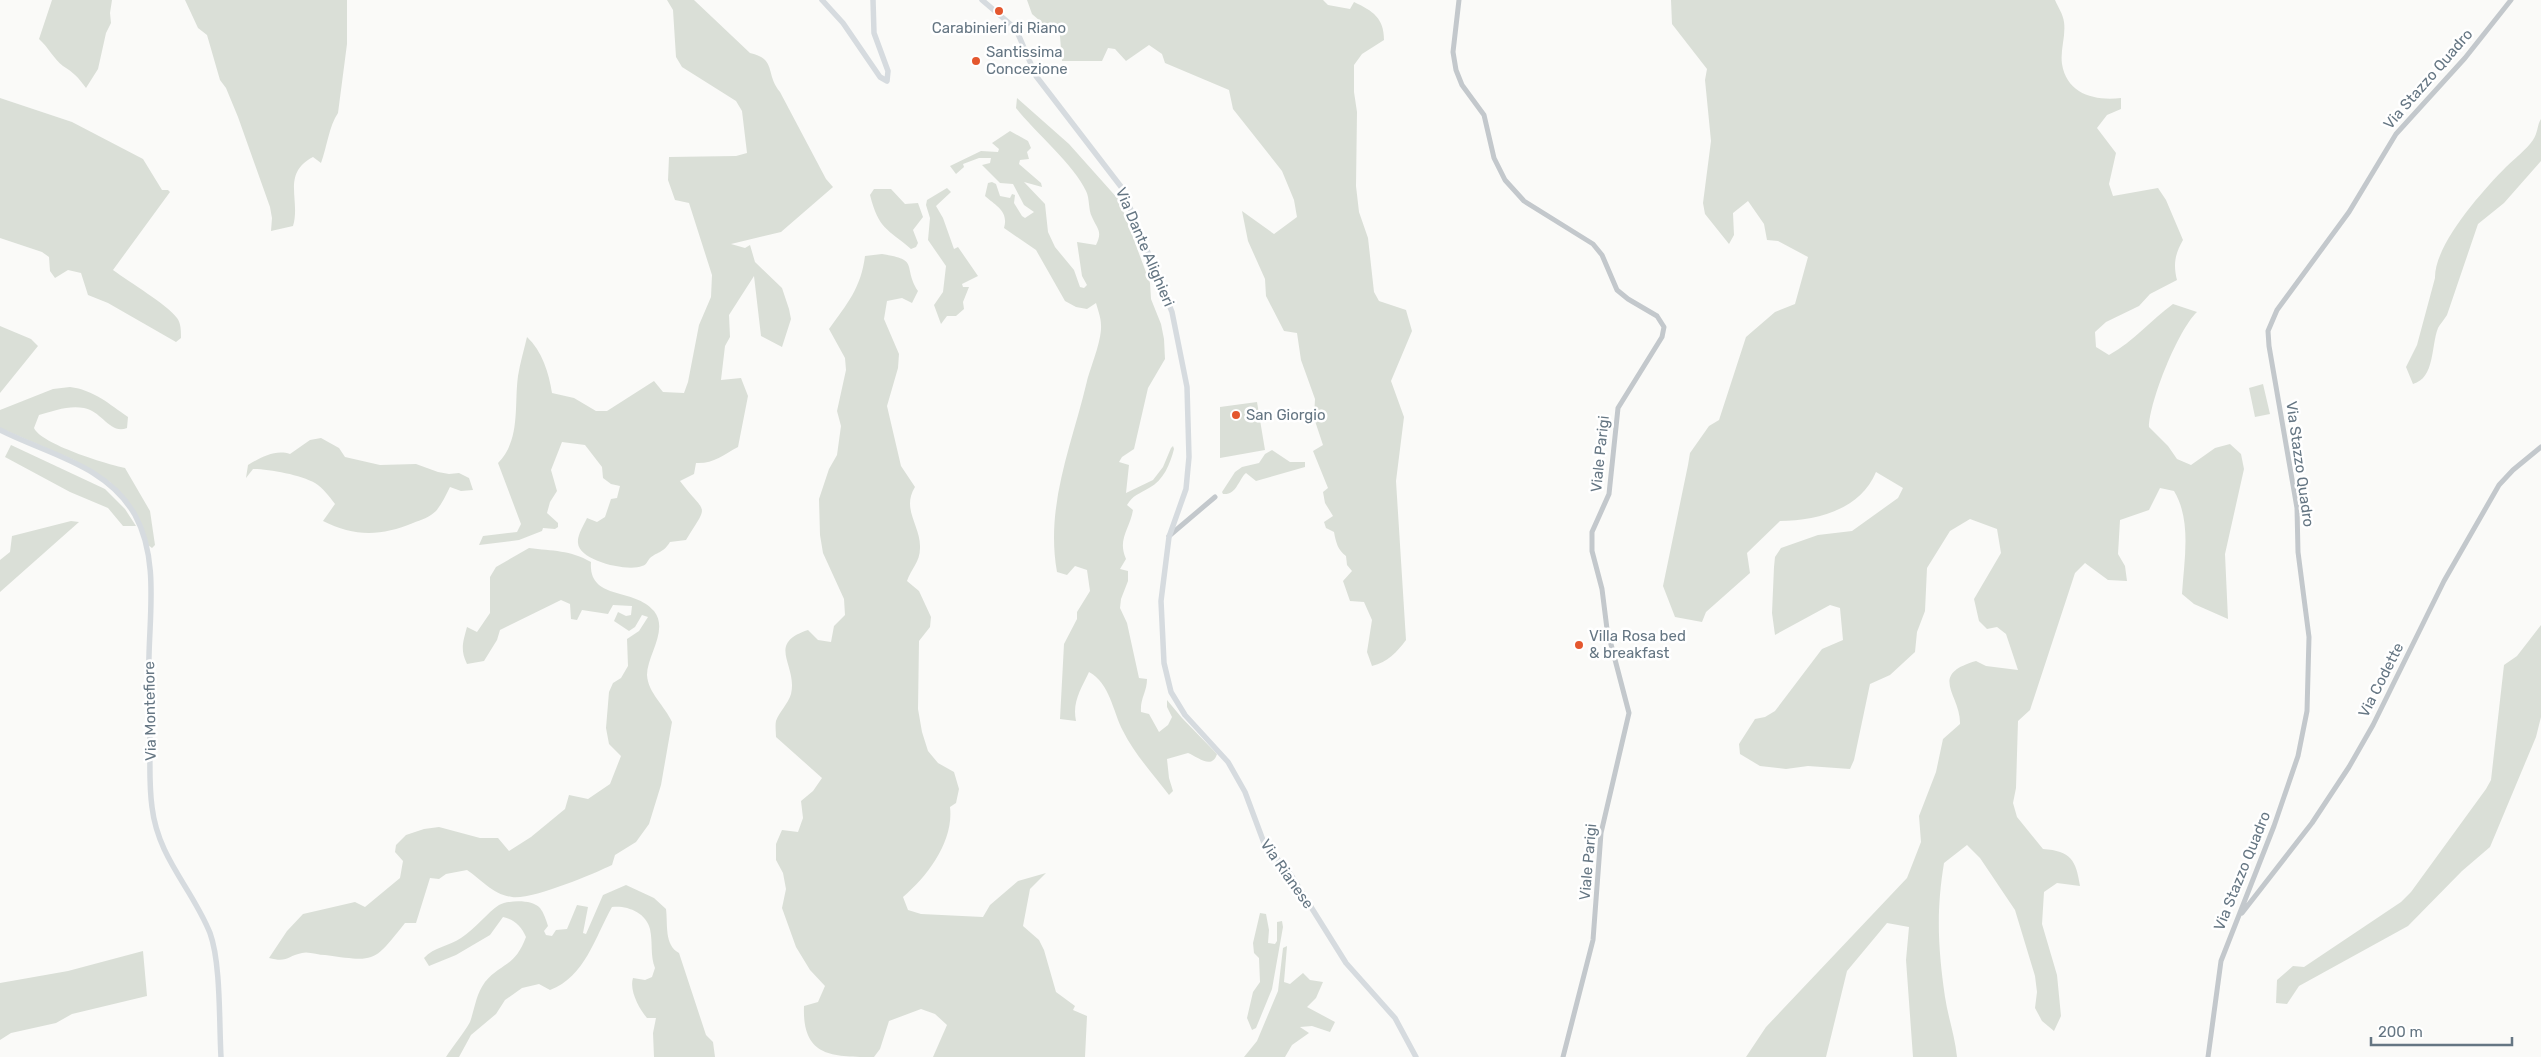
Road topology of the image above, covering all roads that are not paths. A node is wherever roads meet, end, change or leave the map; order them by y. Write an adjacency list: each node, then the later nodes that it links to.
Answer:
1 (822, 0): 2 (main road)
2 (873, 0)
3 (982, 0): 9 (main road, Via Dante Alighieri)
4 (1459, 0): 13 (street, Viale Parigi)
5 (2511, 0): 10 (street, Via Stazzo Quadro)
6 (0, 430): 11 (main road, Via Montefiore)
7 (2541, 446): 10 (street, Via Codette)
8 (1215, 497): 9 (street)
9 (1169, 537): 12 (main road, Via Rianese)
10 (2236, 922): 14 (street, Via Stazzo Quadro)
11 (221, 1057)
12 (1416, 1057)
13 (1563, 1057)
14 (2208, 1057)

